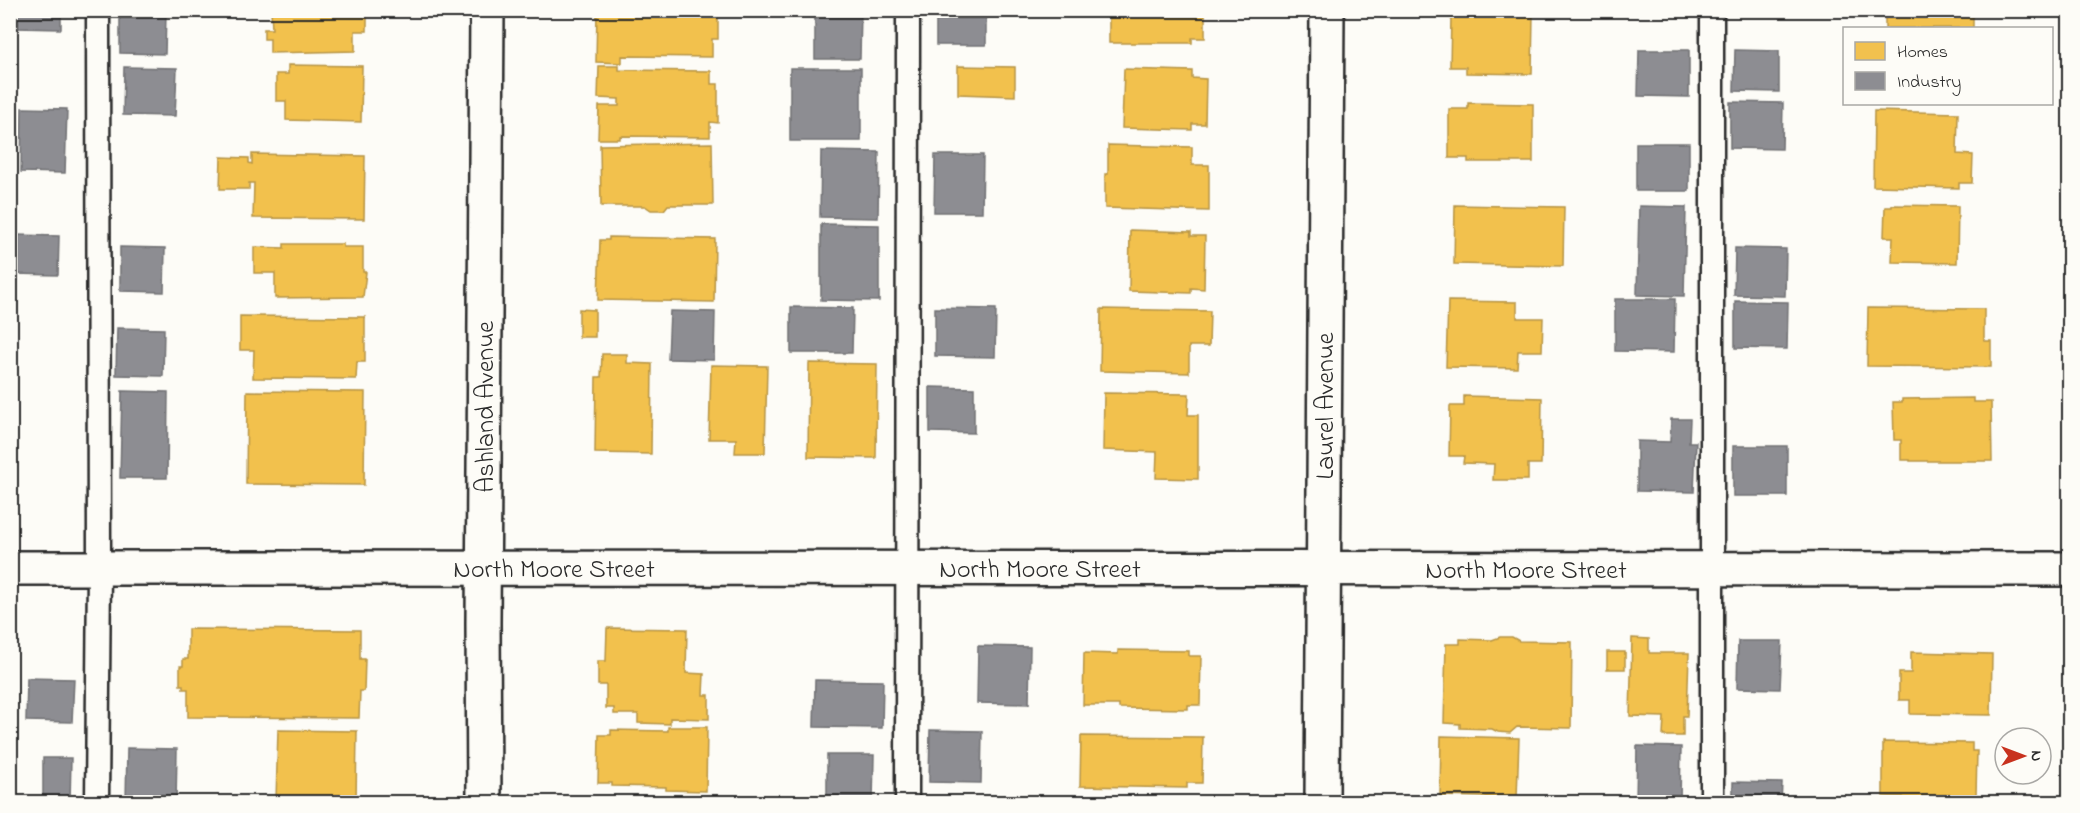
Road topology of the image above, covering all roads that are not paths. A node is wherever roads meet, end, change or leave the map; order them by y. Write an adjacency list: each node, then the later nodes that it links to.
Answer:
1 (98, 10): 7 (lane)
2 (487, 10): 8 (street, Ashland Avenue)
3 (908, 10): 9 (lane)
4 (1327, 10): 10 (street, Laurel Avenue)
5 (1712, 10): 11 (lane)
6 (10, 568): 7 (street, North Moore Street)
7 (99, 568): 8 (street, North Moore Street); 13 (lane)
8 (483, 568): 9 (street, North Moore Street); 14 (street, Ashland Avenue)
9 (908, 568): 10 (street, North Moore Street); 15 (lane)
10 (1323, 568): 11 (street, North Moore Street); 16 (street, Laurel Avenue)
11 (1712, 569): 12 (street, North Moore Street); 17 (lane)
12 (2070, 569)
13 (96, 802)
14 (484, 802)
15 (907, 802)
16 (1322, 802)
17 (1712, 802)

